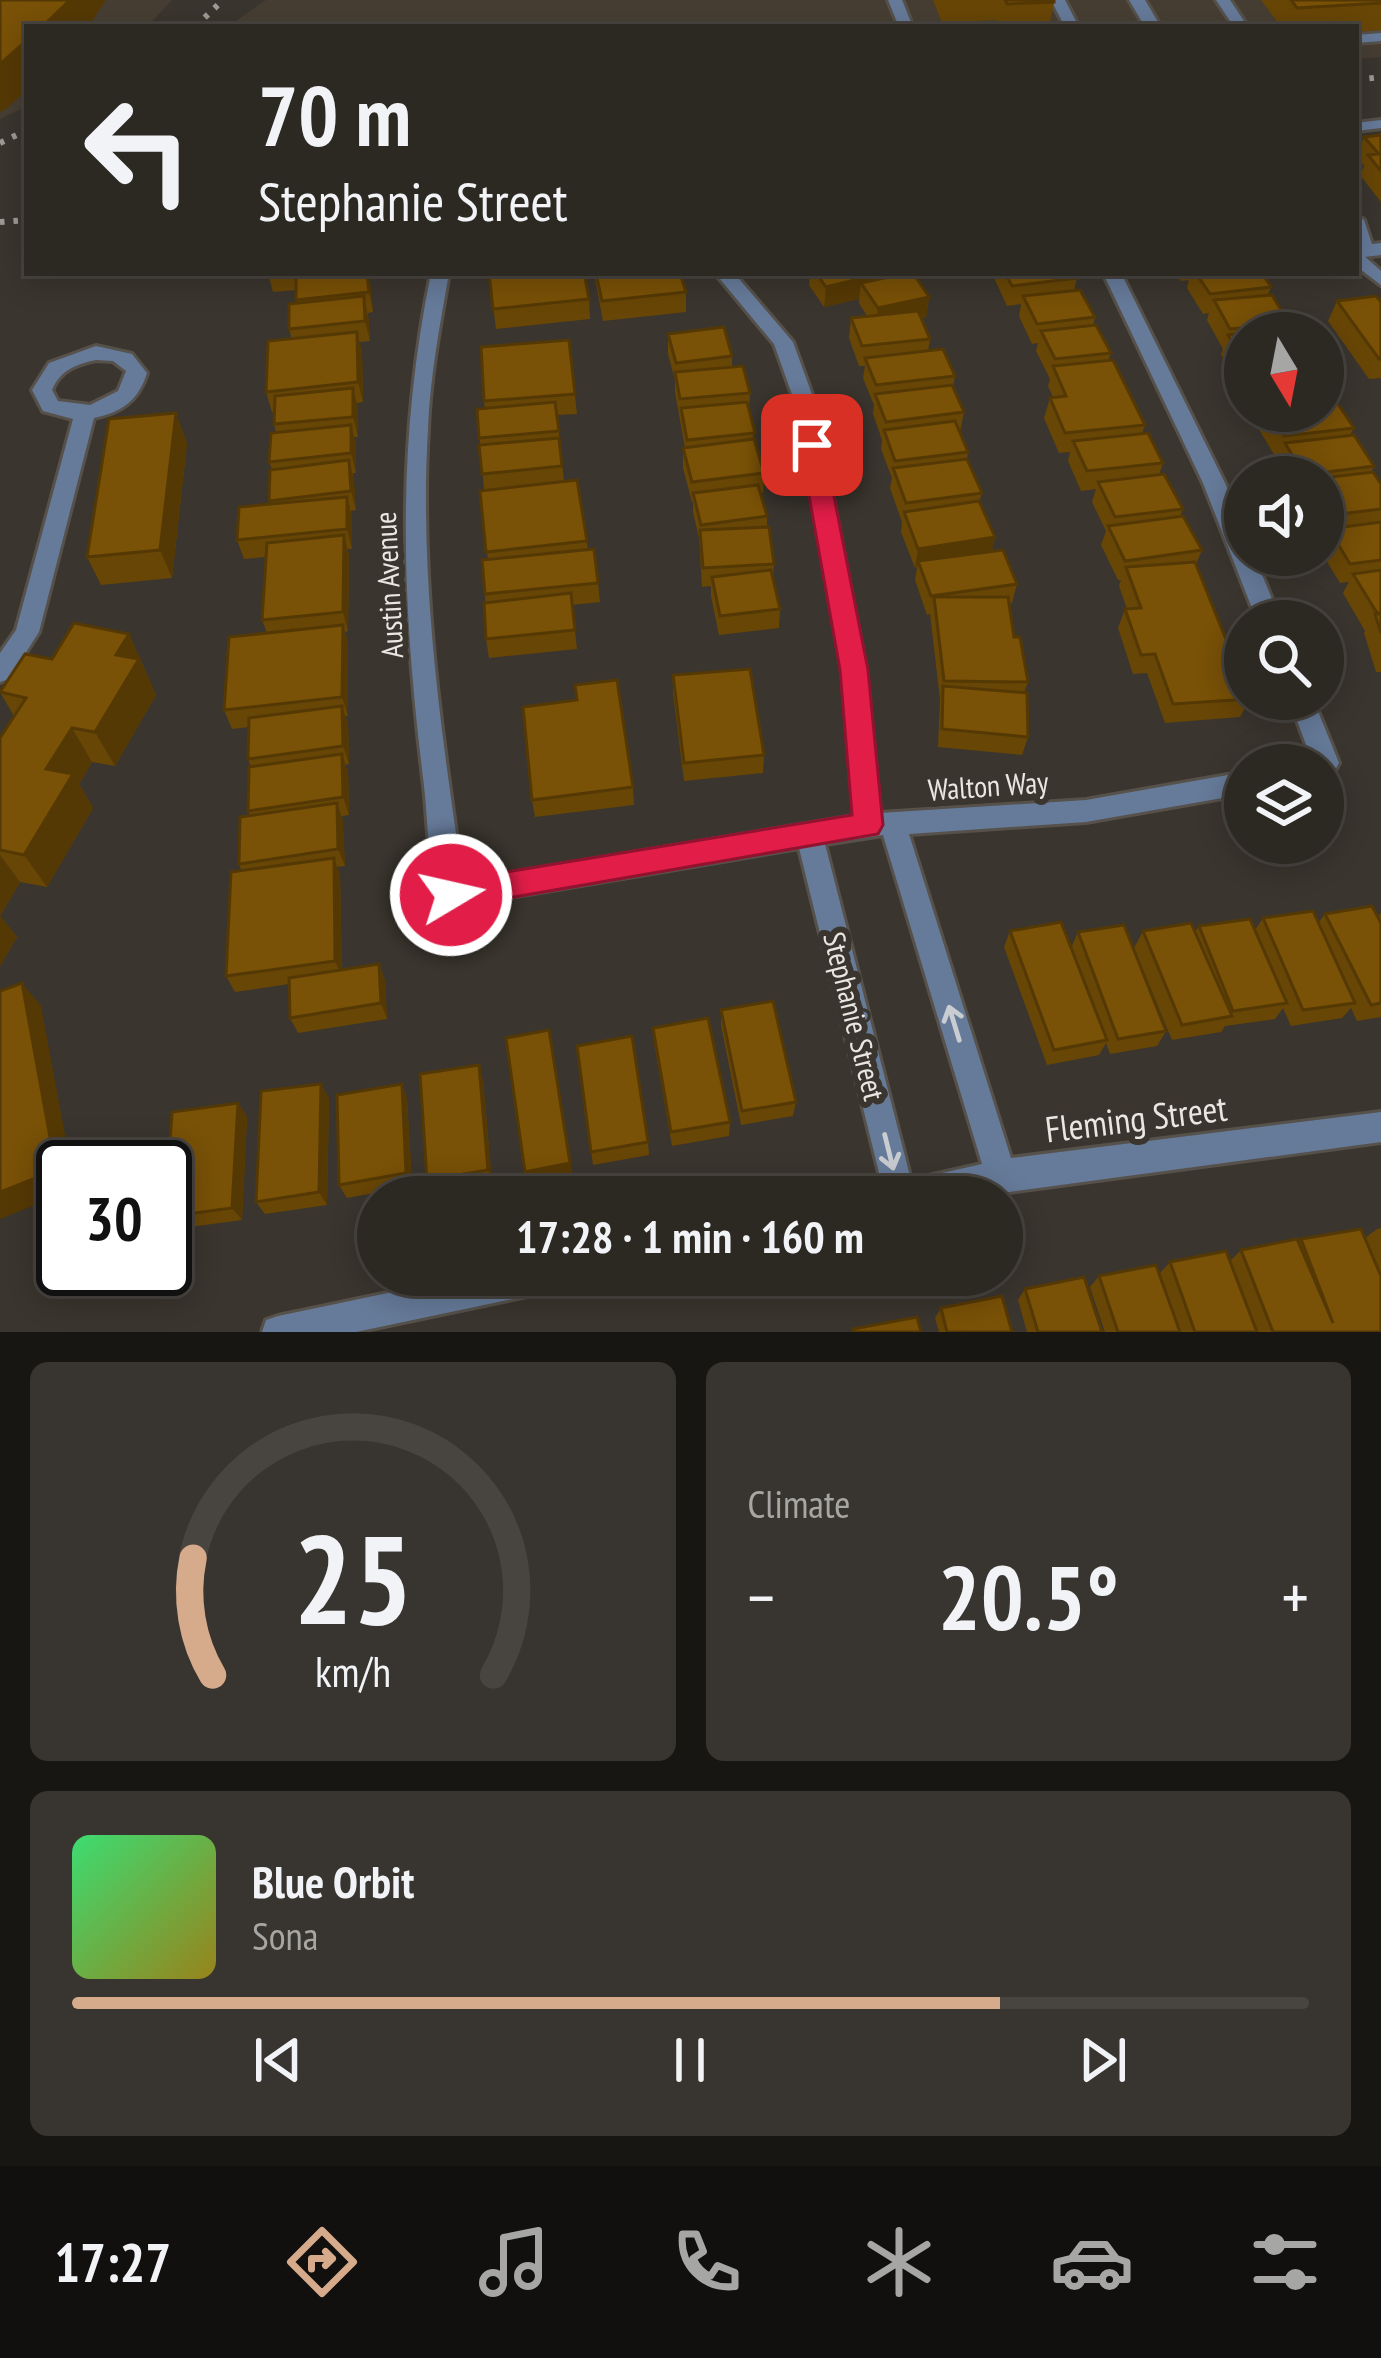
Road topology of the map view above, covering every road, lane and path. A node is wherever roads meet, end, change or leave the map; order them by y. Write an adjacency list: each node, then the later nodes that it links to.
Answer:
1 (1365, 252): 5 (lane)
2 (439, 276): 12 (street, Austin Avenue)
3 (727, 276): 10 (street)
4 (1113, 276): 7 (street)
5 (1381, 280)
6 (85, 413): 8 (street)
7 (1261, 600)
8 (0, 672)
9 (1224, 787): 10 (street, Walton Way)
10 (880, 825): 11 (street, Walton Way); 14 (street, one-way to 10)
11 (809, 834): 12 (street, Walton Way); 15 (street, Stephanie Street, one-way to 15)
12 (451, 895)
13 (1381, 1126): 14 (street, Fleming Street)
14 (1001, 1175): 16 (street, Fleming Street)
15 (896, 1176)
16 (996, 1176)
17 (450, 1296): 18 (street)
18 (278, 1332)

